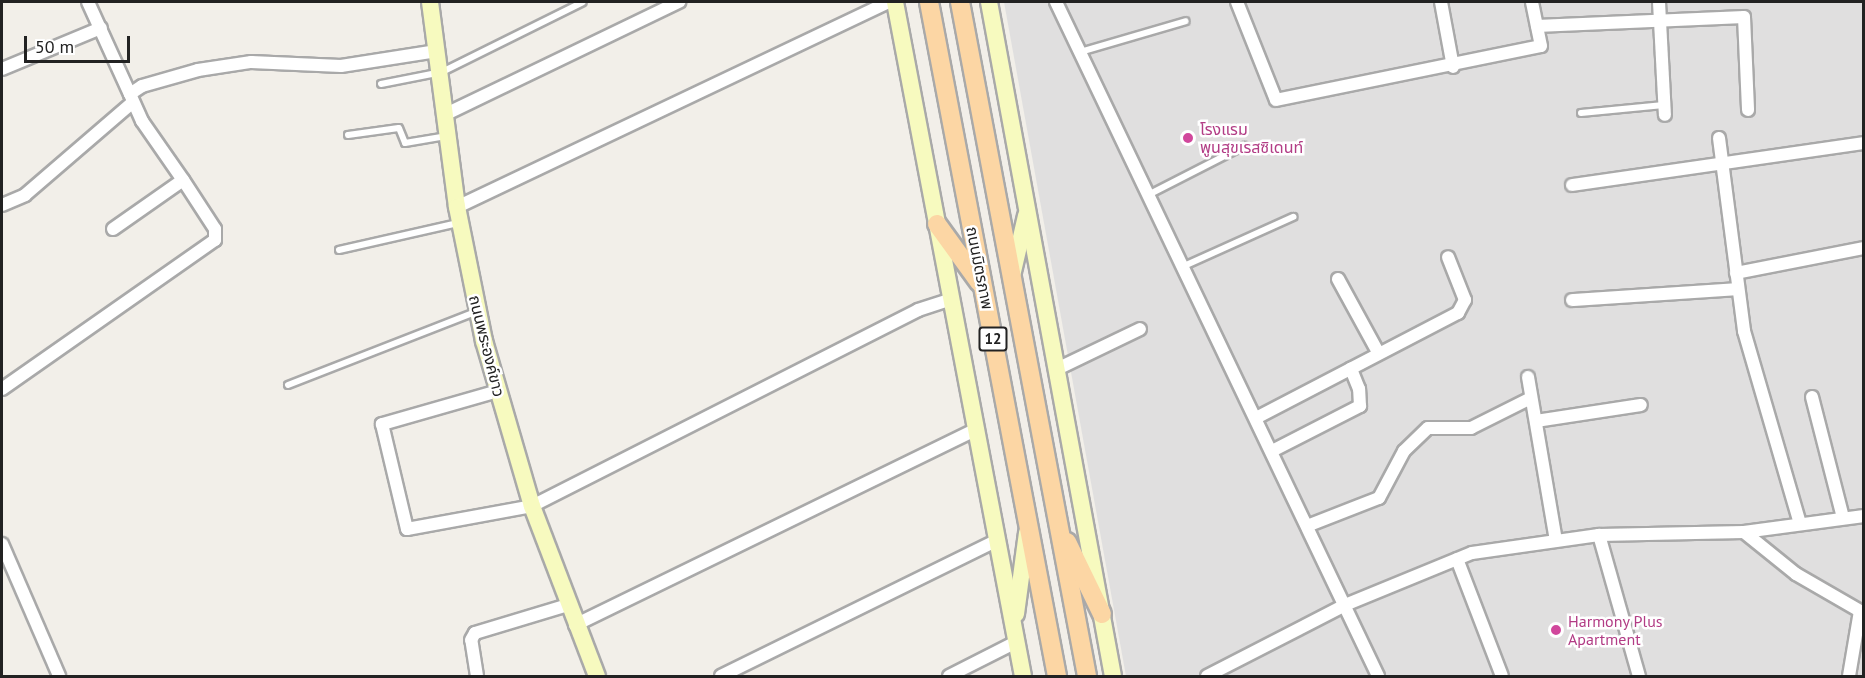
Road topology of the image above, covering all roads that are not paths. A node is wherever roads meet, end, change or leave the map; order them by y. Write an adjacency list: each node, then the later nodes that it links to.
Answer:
1 (88, 2): 18 (street)
2 (430, 2): 19 (main road, ถนนพระองค์ขาว)
3 (583, 2): 23 (lane)
4 (679, 2): 29 (street)
5 (888, 2): 41 (street)
6 (895, 2): 43 (main road)
7 (929, 2): 52 (main road, ถนนมิตรภาพ / 12)
8 (960, 2): 51 (main road, ถนนมิตรภาพ / 12)
9 (989, 2): 40 (main road)
10 (1056, 2): 20 (street)
11 (1239, 2): 21 (street)
12 (1441, 2): 21 (street)
13 (1532, 2): 17 (street)
14 (1659, 2): 16 (street)
15 (1186, 21): 20 (lane)
16 (1660, 21): 17 (street); 26 (street); 27 (street)
17 (1537, 26): 21 (street)
18 (101, 28): 22 (street); 25 (street)
19 (437, 51): 23 (main road, ถนนพระองค์ขาว); 25 (street)
20 (1078, 53): 38 (street)
21 (1453, 67)
22 (2, 69)
23 (442, 72): 24 (lane); 29 (main road, ถนนพระองค์ขาว)
24 (381, 84)
25 (131, 98): 36 (street); 39 (street)
26 (1665, 110): 28 (lane)
27 (1748, 110)
28 (1581, 113)
29 (446, 114): 31 (main road, ถนนพระองค์ขาว)
30 (348, 135): 31 (lane)
31 (450, 136): 41 (main road, ถนนพระองค์ขาว)
32 (1719, 138): 35 (street)
33 (1863, 143): 35 (street)
34 (1244, 146): 38 (lane)
35 (1722, 163): 37 (street); 49 (street)
36 (183, 180): 44 (street); 65 (street)
37 (1572, 185)
38 (1150, 194): 48 (street)
39 (2, 205)
40 (1027, 209): 51 (main road); 61 (main road)
41 (459, 215): 46 (lane); 58 (main road, ถนนพระองค์ขาว)
42 (1293, 217): 48 (lane)
43 (937, 224): 52 (main road); 54 (main road)
44 (112, 229)
45 (1863, 248): 49 (street)
46 (339, 250)
47 (1448, 257): 60 (street)
48 (1184, 266): 70 (street)
49 (1736, 273): 53 (street)
50 (1338, 279): 60 (street)
51 (1011, 283): 56 (main road, ถนนมิตรภาพ / 12)
52 (983, 289): 57 (main road, ถนนมิตรภาพ / 12)
53 (1737, 290): 55 (street); 79 (street)
54 (951, 299): 72 (main road); 74 (street)
55 (1572, 300)
56 (1014, 303): 57 (main road); 76 (main road, ถนนมิตรภาพ / 12)
57 (987, 308): 78 (main road, ถนนมิตรภาพ / 12)
58 (477, 312): 64 (lane); 66 (main road, ถนนพระองค์ขาว)
59 (1140, 329): 61 (street)
60 (1379, 354): 62 (street)
61 (1057, 369): 90 (main road)
62 (1351, 369): 70 (street); 73 (street)
63 (1528, 377): 68 (street)
64 (288, 385)
65 (2, 389)
66 (498, 391): 74 (main road, ถนนพระองค์ขาว); 74 (street)
67 (1812, 397): 77 (street)
68 (1532, 398): 71 (street); 80 (street)
69 (1641, 405): 71 (street)
70 (1256, 418): 73 (street)
71 (1536, 421): 84 (street)
72 (976, 429): 83 (main road); 91 (street)
73 (1272, 451): 80 (street)
74 (532, 506): 87 (main road, ถนนพระองค์ขาว)
75 (1863, 516): 77 (street)
76 (1056, 518): 90 (main road); 100 (main road, ถนนมิตรภาพ / 12)
77 (1843, 518): 79 (street)
78 (1029, 523): 92 (main road); 99 (main road, ถนนมิตรภาพ / 12)
79 (1800, 524): 81 (street)
80 (1307, 526): 88 (street)
81 (1744, 532): 82 (street); 89 (street)
82 (1599, 535): 84 (street); 105 (street)
83 (997, 540): 92 (main road); 96 (street)
84 (1556, 541): 86 (street)
85 (2, 544): 93 (street)
86 (1457, 559): 88 (street); 104 (street)
87 (568, 605): 91 (main road, ถนนพระองค์ขาว); 94 (street)
88 (1345, 605): 102 (street); 103 (street)
89 (1862, 611): 106 (street)
90 (1102, 614): 101 (main road)
91 (575, 624): 95 (main road, ถนนพระองค์ขาว)
92 (1015, 636): 97 (street); 98 (main road)
93 (59, 676)
94 (477, 676)
95 (597, 676)
96 (721, 676)
97 (949, 676)
98 (1023, 676)
99 (1057, 676)
100 (1087, 676)
101 (1113, 676)
102 (1207, 676)
103 (1378, 676)
104 (1502, 676)
105 (1639, 676)
106 (1849, 676)

